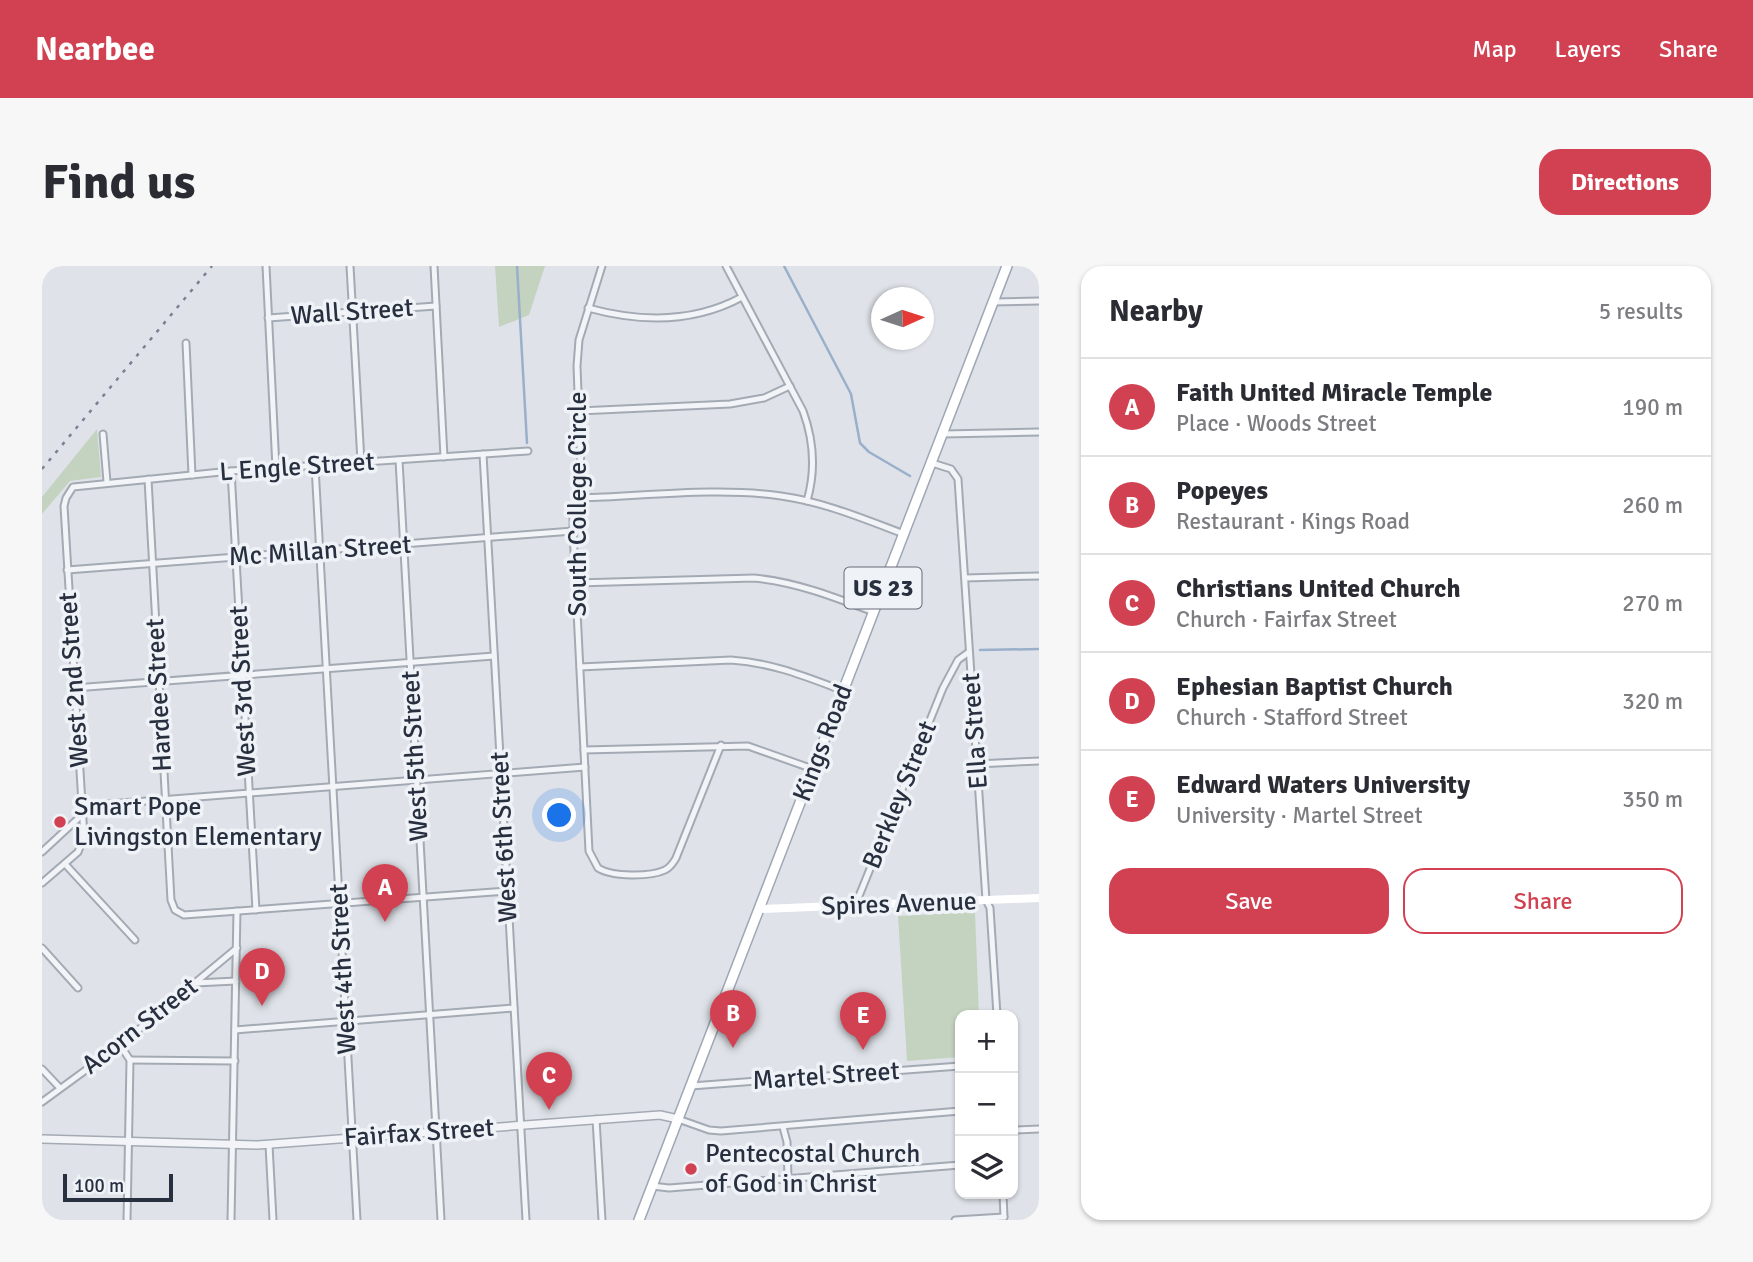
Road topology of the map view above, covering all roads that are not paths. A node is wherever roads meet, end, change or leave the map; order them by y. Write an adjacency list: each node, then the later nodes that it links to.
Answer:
1 (266, 266): 13 (street)
2 (350, 266): 12 (street)
3 (434, 266): 10 (street)
4 (602, 266): 11 (street, South College Circle)
5 (726, 266): 7 (street)
6 (1007, 266): 9 (main road, Kings Road / US 23)
7 (743, 297): 11 (street); 15 (street)
8 (1039, 301): 9 (street)
9 (993, 302): 19 (main road, Kings Road / US 23)
10 (436, 306): 12 (street, Wall Street); 22 (street)
11 (587, 308): 16 (street, South College Circle)
12 (352, 311): 13 (street, Wall Street); 24 (street)
13 (268, 318): 27 (street)
14 (186, 343): 29 (street)
15 (790, 386): 16 (street); 34 (street)
16 (579, 411): 33 (street, South College Circle)
17 (1039, 432): 19 (street)
18 (103, 434): 31 (street)
19 (943, 434): 25 (main road, Kings Road / US 23)
20 (528, 451): 21 (street, L Engle Street)
21 (483, 454): 22 (street, L Engle Street); 37 (street, West 6th Street)
22 (444, 457): 23 (street, L Engle Street)
23 (399, 460): 24 (street, L Engle Street); 38 (street, West 5th Street)
24 (360, 462): 26 (street, L Engle Street)
25 (932, 463): 36 (main road, Kings Road / US 23); 44 (street, Ella Street)
26 (315, 466): 27 (street, L Engle Street); 39 (street, West 4th Street)
27 (276, 468): 28 (street, L Engle Street)
28 (231, 471): 29 (street, L Engle Street); 40 (street, West 3rd Street)
29 (192, 475): 30 (street, L Engle Street)
30 (148, 479): 31 (street, L Engle Street); 41 (street, Hardee Street)
31 (107, 482): 32 (street, L Engle Street)
32 (69, 491): 42 (street, West 2nd Street)
33 (582, 498): 34 (street); 35 (street, South College Circle)
34 (807, 501): 36 (street)
35 (573, 531): 37 (street, Mc Millan Street); 45 (street, South College Circle)
36 (904, 534): 46 (main road, Kings Road / US 23)
37 (486, 538): 38 (street, Mc Millan Street); 48 (street, West 6th Street)
38 (403, 545): 39 (street, Mc Millan Street); 49 (street, West 5th Street)
39 (320, 551): 40 (street, Mc Millan Street); 51 (street, West 4th Street)
40 (236, 557): 41 (street, Mc Millan Street); 52 (street, West 3rd Street)
41 (152, 563): 42 (street, Mc Millan Street); 53 (street, Hardee Street)
42 (67, 570): 54 (street, West 2nd Street)
43 (1039, 576): 44 (street)
44 (965, 579): 47 (street, Ella Street)
45 (576, 583): 46 (street); 50 (street, South College Circle)
46 (874, 612): 55 (main road, Kings Road / US 23)
47 (969, 652): 59 (street, Ella Street); 77 (street, Berkley Street)
48 (494, 656): 49 (street); 62 (street, West 6th Street)
49 (410, 662): 51 (street); 63 (street, West 5th Street)
50 (580, 667): 55 (street); 57 (street, South College Circle)
51 (326, 668): 52 (street); 64 (street, West 4th Street)
52 (243, 675): 53 (street); 65 (street, West 3rd Street)
53 (158, 681): 54 (street); 66 (street, Hardee Street)
54 (75, 688): 67 (street, West 2nd Street)
55 (844, 691): 61 (main road, Kings Road / US 23)
56 (721, 746): 57 (street); 60 (street, South College Circle); 61 (street)
57 (584, 750): 60 (street, South College Circle)
58 (1039, 761): 59 (street)
59 (977, 764): 75 (street, Ella Street)
60 (585, 767): 62 (street)
61 (813, 769): 78 (main road, Kings Road / US 23)
62 (500, 773): 63 (street); 72 (street, West 6th Street)
63 (416, 779): 64 (street); 73 (street, West 5th Street)
64 (332, 786): 65 (street); 76 (street, West 4th Street)
65 (249, 792): 66 (street); 79 (street, West 3rd Street)
66 (165, 799): 67 (street); 80 (street, Hardee Street)
67 (82, 806): 68 (street, West 2nd Street)
68 (83, 814): 69 (street); 70 (street, West 2nd Street)
69 (42, 852)
70 (65, 864): 71 (street, West 2nd Street); 81 (street)
71 (42, 883)
72 (507, 891): 73 (street); 87 (street, West 6th Street)
73 (423, 897): 76 (street); 89 (street, West 5th Street)
74 (1039, 898): 75 (main road, Spires Avenue)
75 (986, 900): 77 (main road, Spires Avenue); 88 (street, Ella Street)
76 (339, 903): 79 (street); 90 (street, West 4th Street)
77 (855, 906): 78 (main road, Spires Avenue)
78 (760, 909): 97 (main road, Kings Road / US 23)
79 (257, 910): 80 (street)
80 (237, 911): 83 (street)
81 (135, 940)
82 (42, 948): 86 (street)
83 (237, 948): 84 (street); 85 (street, Acorn Street)
84 (236, 982): 85 (street); 91 (street)
85 (195, 983): 92 (street, Acorn Street)
86 (78, 988)
87 (514, 1008): 89 (street); 103 (street, West 6th Street)
88 (997, 1010)
89 (429, 1014): 90 (street); 107 (street, West 5th Street)
90 (346, 1020): 91 (street); 108 (street, West 4th Street)
91 (236, 1030): 94 (street)
92 (120, 1045): 93 (street); 98 (street, Acorn Street)
93 (130, 1060): 94 (street); 110 (street)
94 (235, 1061): 111 (street)
95 (955, 1066): 97 (street, Martel Street)
96 (42, 1069): 98 (street)
97 (691, 1086): 102 (main road, Kings Road / US 23)
98 (60, 1087): 99 (street, Acorn Street)
99 (42, 1102)
100 (955, 1111): 104 (street, Fairfax Street)
101 (597, 1119): 102 (street, Fairfax Street); 103 (street, Fairfax Street); 124 (street)
102 (678, 1119): 104 (street, Fairfax Street); 115 (main road, Kings Road / US 23)
103 (521, 1125): 107 (street, Fairfax Street); 123 (street, West 6th Street)
104 (783, 1126): 114 (street)
105 (1039, 1129): 106 (street)
106 (1018, 1130)
107 (436, 1132): 108 (street, Fairfax Street); 122 (street, West 5th Street)
108 (352, 1138): 112 (street, Fairfax Street); 121 (street, West 4th Street)
109 (42, 1139): 110 (street, Fairfax Street)
110 (128, 1141): 111 (street, Fairfax Street); 118 (street)
111 (233, 1144): 112 (street, Fairfax Street); 119 (street)
112 (269, 1145): 120 (street)
113 (955, 1165): 114 (street)
114 (788, 1179): 115 (street)
115 (652, 1186): 125 (main road, Kings Road / US 23)
116 (1003, 1199): 117 (street)
117 (1004, 1218): 126 (street)
118 (127, 1220)
119 (231, 1220)
120 (273, 1220)
121 (357, 1220)
122 (441, 1220)
123 (526, 1220)
124 (602, 1220)
125 (639, 1220)
126 (955, 1220)

